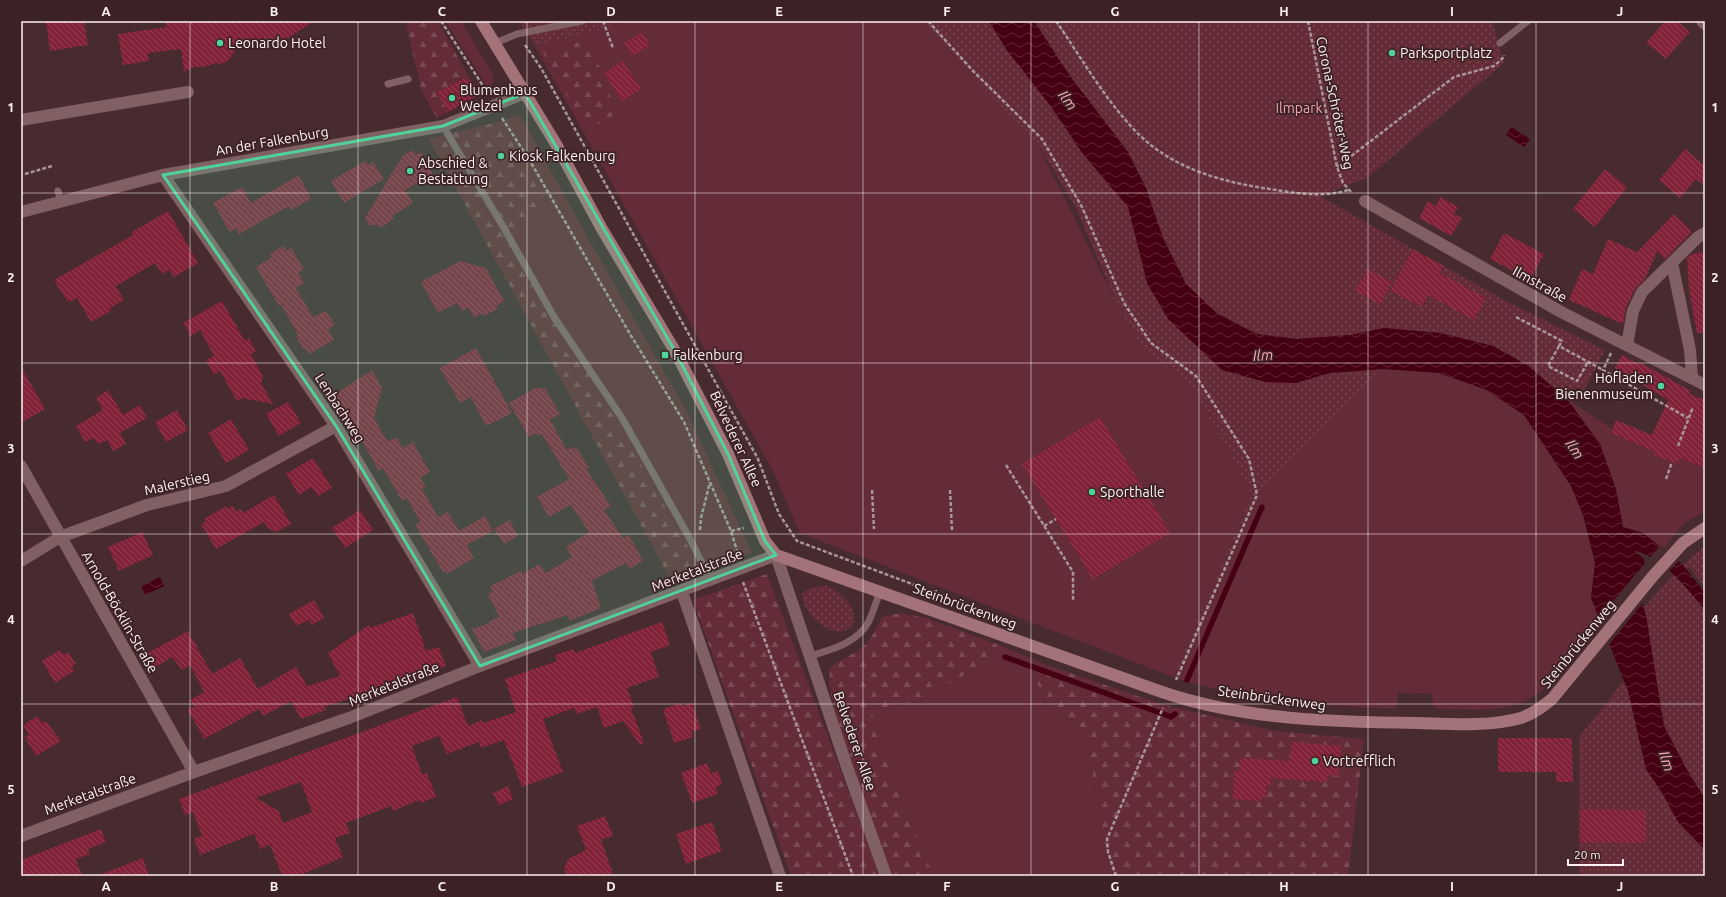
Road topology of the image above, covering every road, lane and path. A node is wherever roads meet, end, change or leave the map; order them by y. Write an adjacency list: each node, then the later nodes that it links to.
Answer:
1 (441, 21): 19 (path)
2 (481, 21): 12 (street, Belvederer Allee)
3 (582, 21): 11 (lane)
4 (603, 21): 14 (path)
5 (928, 21): 69 (path)
6 (1056, 21): 28 (path)
7 (1308, 21): 25 (path, Corona-Schröter-Weg)
8 (1528, 21): 13 (lane)
9 (1702, 21): 10 (street)
10 (1705, 24)
11 (517, 34): 12 (lane); 65 (path)
12 (495, 42): 18 (street, Belvederer Allee)
13 (1500, 43): 25 (path)
14 (613, 48)
15 (408, 79): 16 (lane)
16 (388, 84)
17 (188, 92): 20 (street)
18 (525, 93): 19 (street, An der Falkenburg); 57 (street, Belvederer Allee)
19 (494, 105): 21 (street, An der Falkenburg); 23 (path)
20 (21, 120)
21 (443, 126): 27 (street, An der Falkenburg); 58 (lane)
22 (544, 151): 23 (path)
23 (530, 161): 48 (path)
24 (52, 166): 26 (path)
25 (1337, 167): 28 (path, Corona-Schröter-Weg)
26 (25, 174)
27 (163, 175): 30 (street, An der Falkenburg); 42 (street, Lenbachweg)
28 (1348, 190): 29 (path, Corona-Schröter-Weg)
29 (1365, 201): 34 (street, Ilmstraße)
30 (21, 212)
31 (1705, 234): 32 (street)
32 (1672, 263): 34 (street); 38 (street)
33 (1516, 317): 35 (path)
34 (1622, 343): 37 (path); 38 (street, Ilmstraße)
35 (1560, 346): 36 (path); 36 (path)
36 (1588, 362): 37 (path)
37 (1603, 370): 41 (path)
38 (1692, 377): 39 (street, Ilmstraße)
39 (1705, 385)
40 (1692, 407): 41 (path)
41 (1688, 418): 43 (path)
42 (336, 426): 56 (street, Malerstieg); 67 (street, Lenbachweg)
43 (1678, 446)
44 (1672, 462): 47 (path)
45 (1006, 465): 52 (path)
46 (21, 466): 56 (street, Arnold-Böcklin-Straße)
47 (1666, 479)
48 (710, 482): 58 (path); 60 (path)
49 (872, 490): 54 (path)
50 (950, 490): 55 (path)
51 (1056, 519): 52 (path)
52 (1044, 526): 64 (path)
53 (1705, 528): 63 (street, Steinbrückenweg)
54 (874, 530)
55 (952, 530)
56 (60, 538): 59 (street, Malerstieg); 72 (street, Arnold-Böcklin-Straße)
57 (776, 555): 60 (street, Merketalstraße); 63 (street, Steinbrückenweg); 66 (street, Belvederer Allee)
58 (698, 556): 61 (lane)
59 (21, 561)
60 (743, 569): 61 (street, Merketalstraße); 75 (path)
61 (710, 581): 62 (street, Merketalstraße)
62 (682, 592): 67 (street, Merketalstraße); 74 (street)
63 (880, 592): 66 (lane)
64 (1073, 601)
65 (988, 612)
66 (810, 656): 76 (street, Belvederer Allee)
67 (480, 666): 72 (street, Merketalstraße)
68 (1168, 679): 69 (path)
69 (1175, 682): 70 (path)
70 (1181, 683)
71 (1162, 710): 77 (path)
72 (194, 772): 73 (street, Merketalstraße)
73 (21, 836)
74 (780, 876)
75 (853, 876)
76 (886, 876)
77 (1116, 876)

